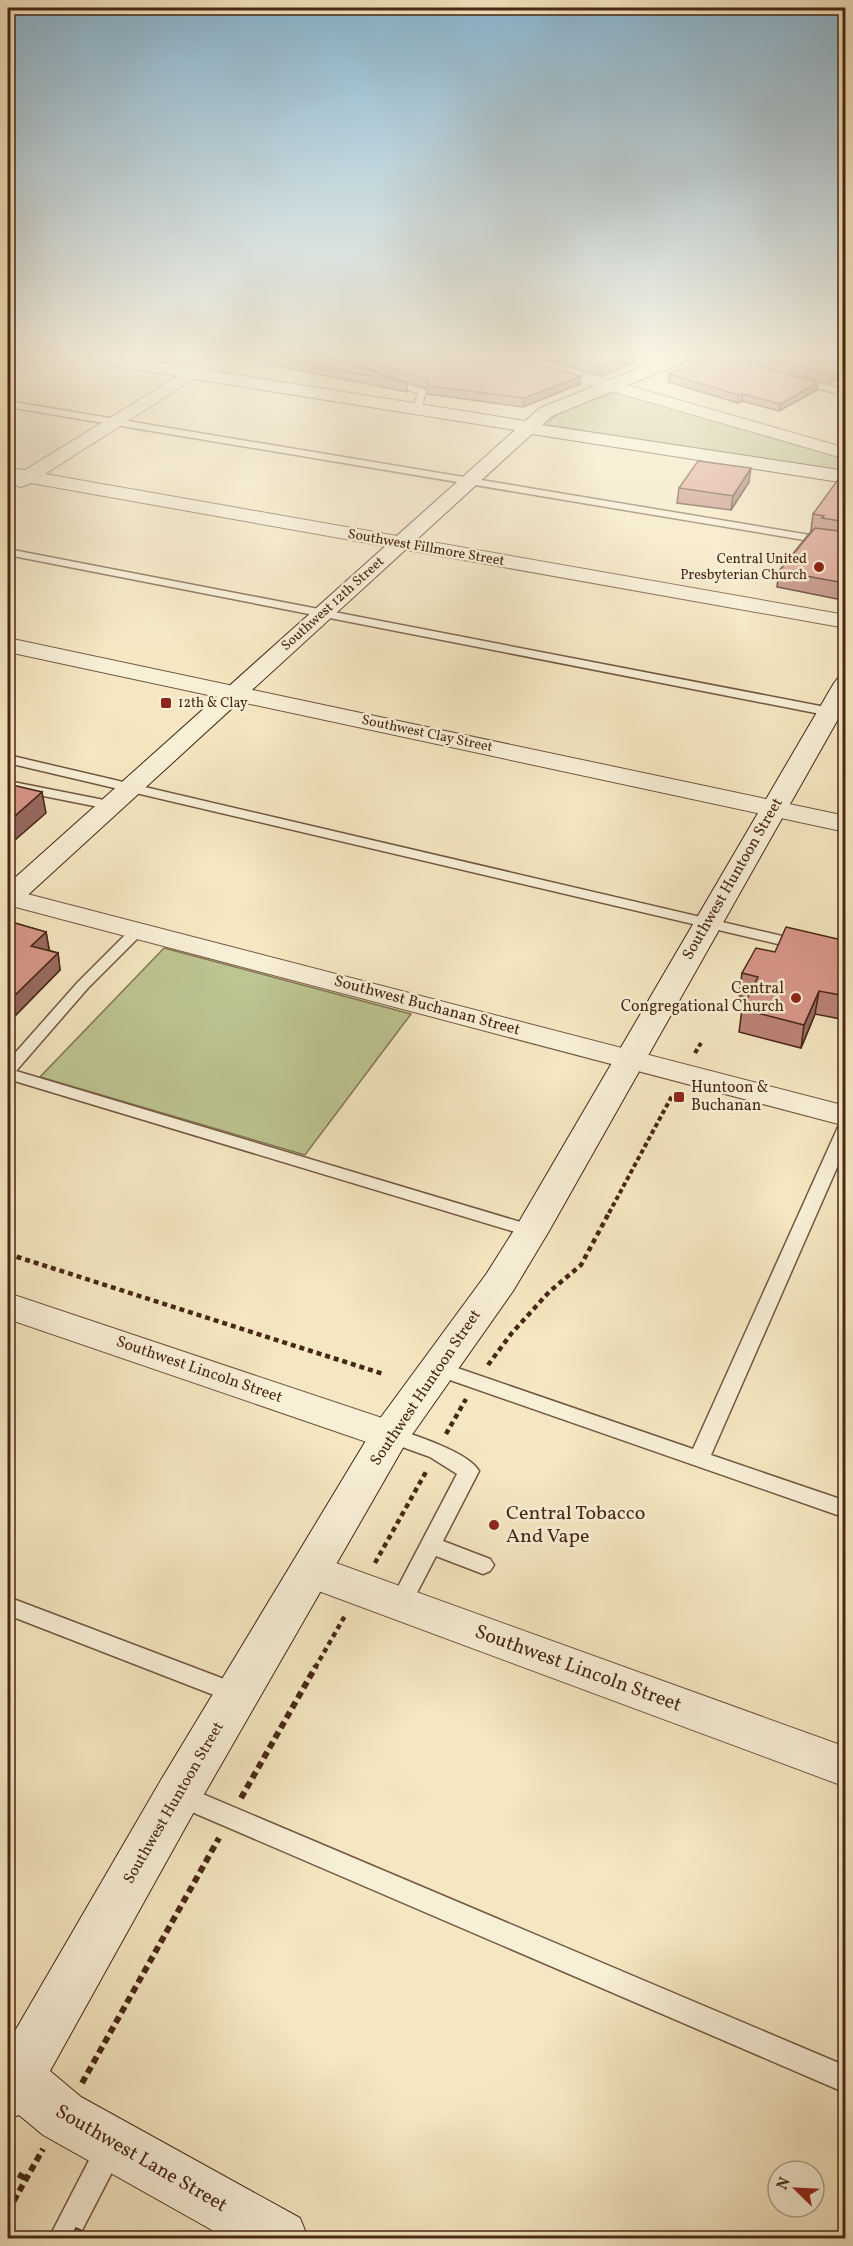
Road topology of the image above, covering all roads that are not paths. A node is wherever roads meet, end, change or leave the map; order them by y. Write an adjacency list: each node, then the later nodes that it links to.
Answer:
1 (54, 460): 6 (street)
2 (336, 460): 8 (lane)
3 (494, 460): 8 (main road, Southwest 12th Street)
4 (737, 460): 7 (main road)
5 (8, 473): 6 (street, Southwest Fillmore Street)
6 (28, 476): 9 (street); 10 (street, Southwest Fillmore Street)
7 (846, 477)
8 (469, 482): 10 (main road, Southwest 12th Street); 11 (lane)
9 (8, 489)
10 (400, 543): 13 (main road, Southwest 12th Street); 14 (street, Southwest Fillmore Street)
11 (846, 544)
12 (8, 552): 13 (lane)
13 (323, 613): 16 (main road, Southwest 12th Street); 17 (lane)
14 (846, 622)
15 (8, 645): 16 (street, Southwest Clay Street)
16 (234, 693): 20 (main road, Southwest 12th Street); 22 (street, Southwest Clay Street)
17 (840, 703): 22 (main road, Southwest Huntoon Street)
18 (8, 759): 20 (lane)
19 (8, 785): 21 (lane)
20 (130, 787): 21 (main road, Southwest 12th Street); 25 (lane)
21 (110, 805): 24 (main road, Southwest 12th Street)
22 (773, 809): 23 (street, Southwest Clay Street); 25 (main road, Southwest Huntoon Street)
23 (846, 824)
24 (8, 897): 26 (street, Southwest Buchanan Street)
25 (708, 922): 27 (lane); 28 (main road, Southwest Huntoon Street)
26 (138, 930): 28 (street, Southwest Buchanan Street); 29 (lane)
27 (846, 956)
28 (629, 1059): 30 (street, Southwest Buchanan Street); 32 (main road, Southwest Huntoon Street)
29 (8, 1072): 32 (lane)
30 (846, 1116)
31 (846, 1127): 36 (lane)
32 (531, 1231): 34 (main road, Southwest Huntoon Street)
33 (8, 1306): 35 (street, Southwest Lincoln Street)
34 (437, 1368): 35 (main road, Southwest Huntoon Street); 36 (lane)
35 (390, 1435): 38 (lane); 40 (main road, Southwest Huntoon Street)
36 (699, 1459): 37 (lane)
37 (846, 1510)
38 (431, 1545): 39 (lane); 41 (lane)
39 (483, 1565)
40 (311, 1571): 41 (street, Southwest Lincoln Street); 43 (main road, Southwest Huntoon Street)
41 (400, 1604): 44 (street, Southwest Lincoln Street)
42 (8, 1606): 43 (lane)
43 (238, 1695): 45 (main road, Southwest Huntoon Street)
44 (846, 1767)
45 (178, 1795): 46 (main road, Southwest Huntoon Street); 47 (lane)
46 (10, 2080): 48 (main road, Southwest Lane Street)
47 (846, 2080)
48 (113, 2144): 49 (main road, Southwest Lane Street); 50 (lane)
49 (255, 2232)
50 (63, 2238)

